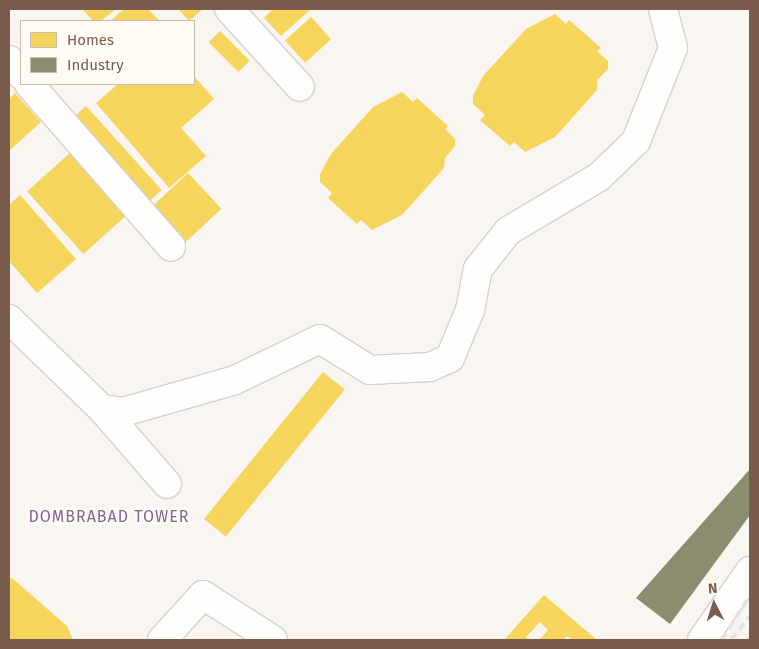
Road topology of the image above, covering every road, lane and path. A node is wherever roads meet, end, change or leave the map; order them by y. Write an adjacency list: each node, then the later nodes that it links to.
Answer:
1 (229, 9): 6 (street)
2 (663, 9): 9 (street)
3 (9, 60): 4 (street)
4 (20, 74)
5 (30, 85): 7 (street)
6 (300, 86)
7 (171, 247)
8 (9, 319): 9 (street)
9 (102, 409): 10 (street)
10 (167, 484)
11 (750, 571): 14 (street)
12 (162, 640): 13 (street)
13 (273, 640)
14 (702, 640)

